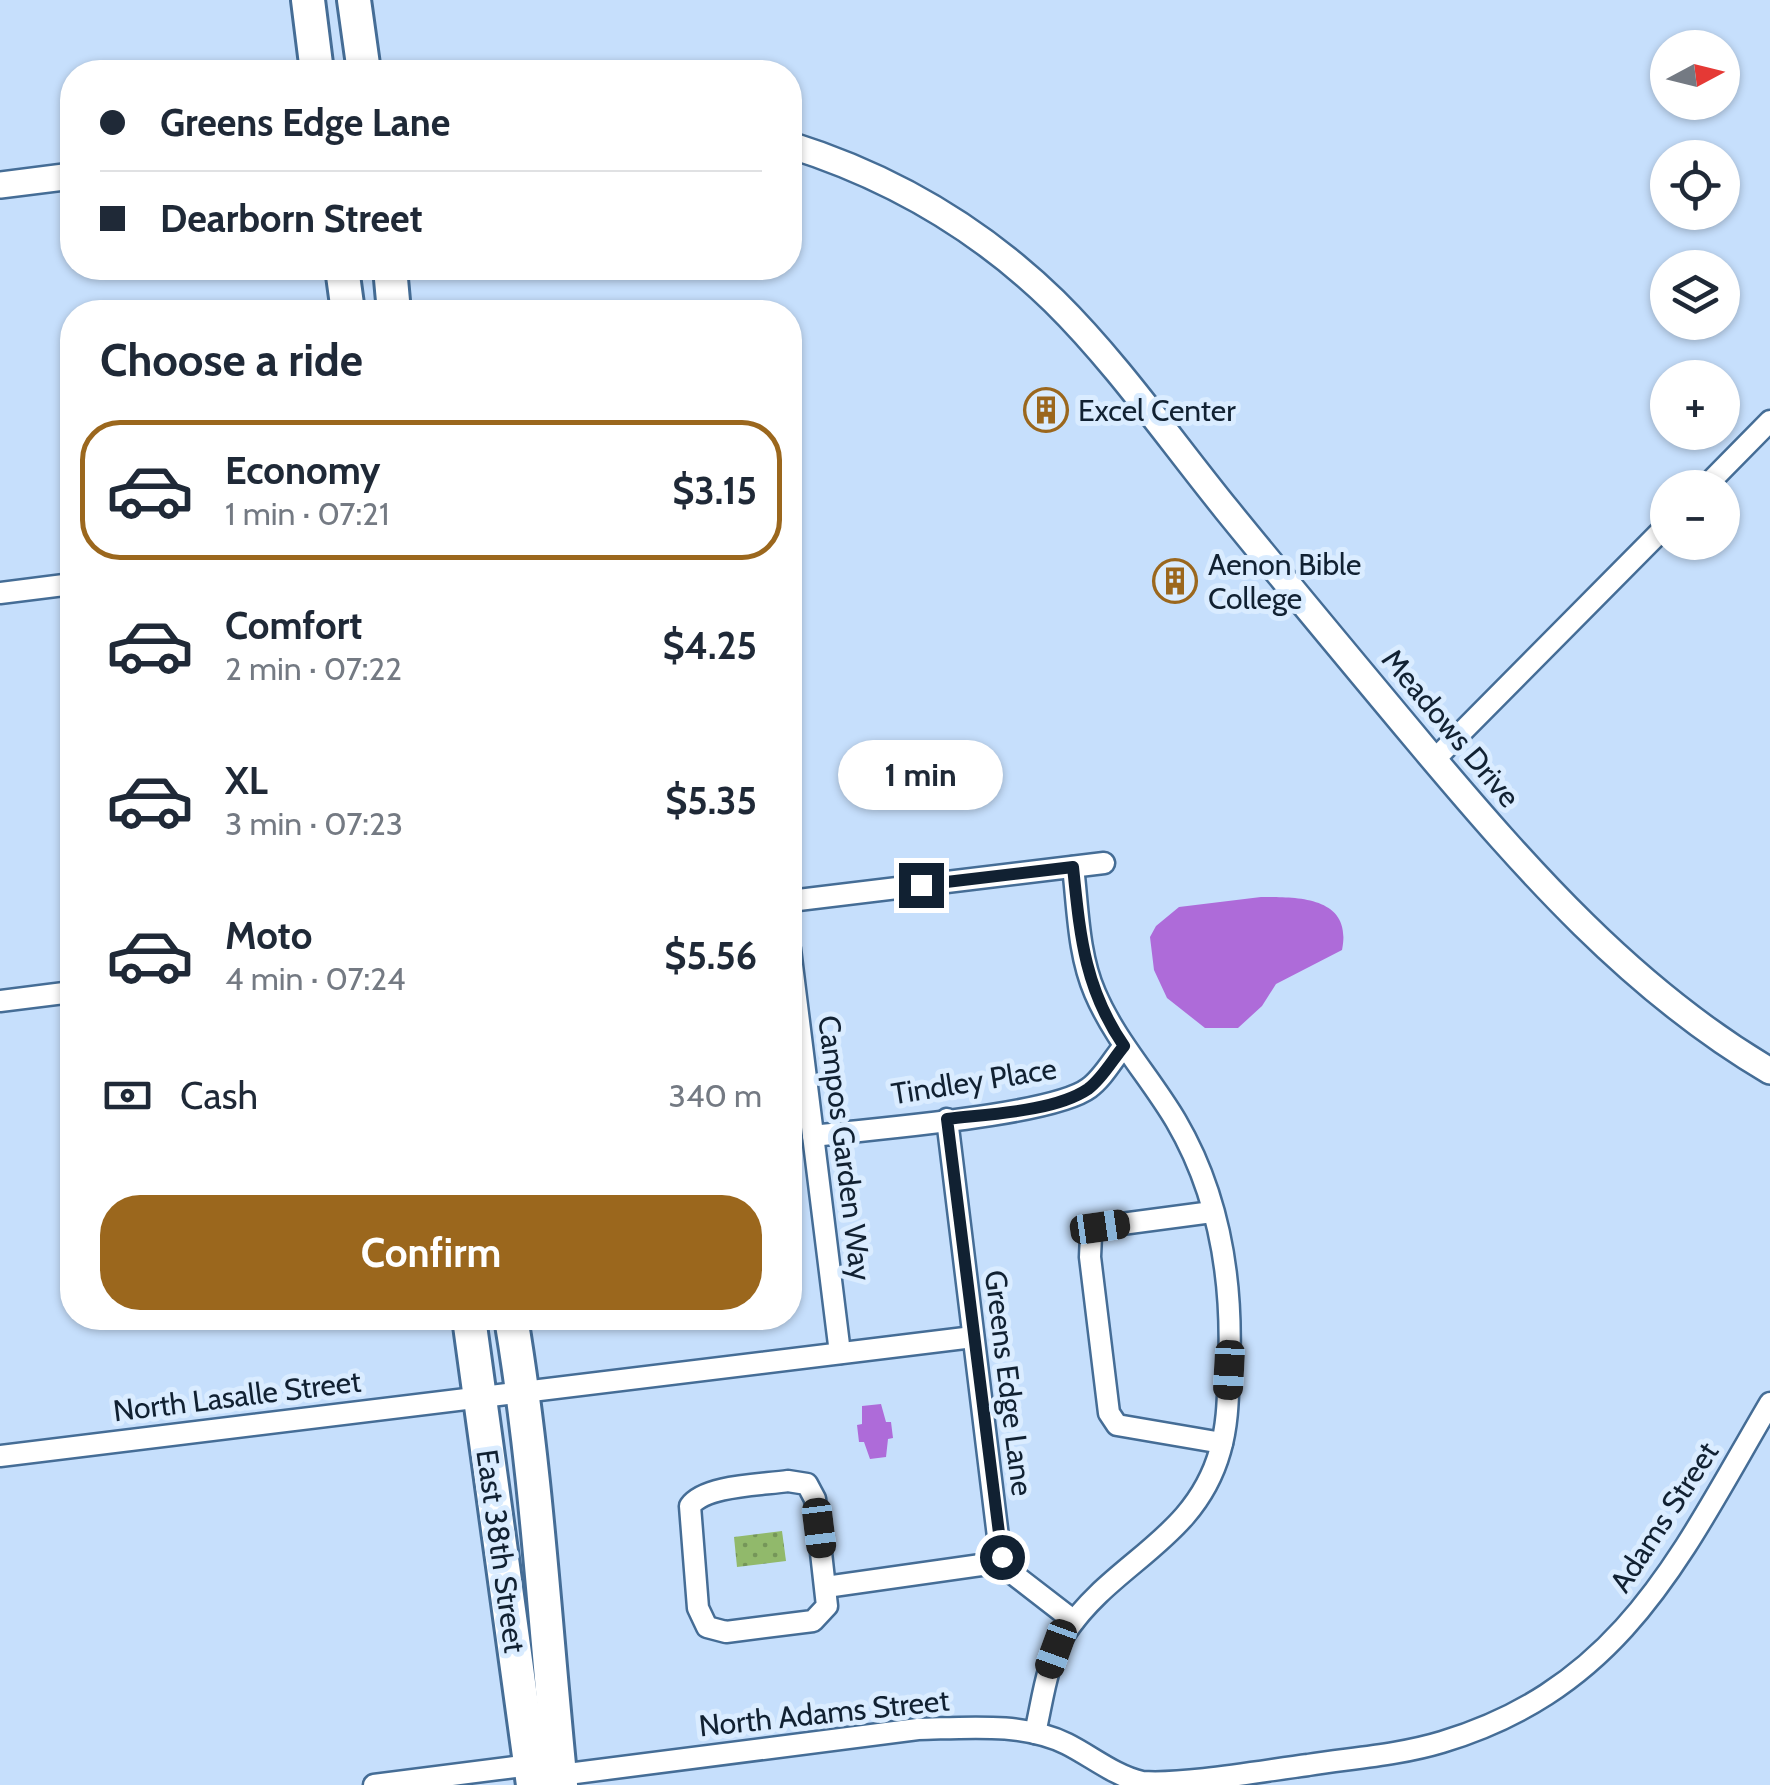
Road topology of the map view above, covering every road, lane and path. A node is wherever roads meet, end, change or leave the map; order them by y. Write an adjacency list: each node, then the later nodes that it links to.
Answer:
1 (308, 0): 3 (main road)
2 (354, 0): 4 (main road)
3 (316, 60)
4 (362, 60)
5 (802, 150): 13 (street, Meadows Drive)
6 (60, 178): 7 (street)
7 (0, 185)
8 (1770, 421): 9 (street)
9 (1722, 470)
10 (1650, 542): 13 (street)
11 (60, 585): 12 (street)
12 (0, 592)
13 (1434, 760): 21 (street, Meadows Drive)
14 (1104, 863): 15 (street)
15 (1073, 867): 16 (street); 19 (street)
16 (802, 900)
17 (60, 994): 18 (street)
18 (0, 1001)
19 (1124, 1046): 22 (street, Tindley Place); 24 (street)
20 (802, 1069): 23 (street, Campos Garden Way)
21 (1770, 1071)
22 (947, 1119): 23 (street, Tindley Place); 27 (street, Greens Edge Lane)
23 (813, 1136): 28 (street, Campos Garden Way)
24 (1212, 1212): 32 (street); 32 (street)
25 (472, 1330): 30 (main road, East 38th Street)
26 (513, 1330): 29 (main road, East 38th Street)
27 (973, 1337): 28 (street, North Lasalle Street); 34 (street, Greens Edge Lane)
28 (840, 1353): 29 (street, North Lasalle Street)
29 (523, 1391): 30 (street, North Lasalle Street); 39 (main road, East 38th Street)
30 (481, 1396): 33 (street, North Lasalle Street); 39 (main road, East 38th Street)
31 (1770, 1404): 38 (street, Adams Street)
32 (1222, 1443): 36 (street)
33 (0, 1456)
34 (1002, 1557): 35 (street); 36 (street)
35 (826, 1587): 35 (street)
36 (1074, 1621): 37 (street)
37 (1035, 1732): 38 (street, North Adams Street); 39 (street, North Adams Street)
38 (1324, 1762)
39 (546, 1778): 40 (street)
40 (374, 1785)

